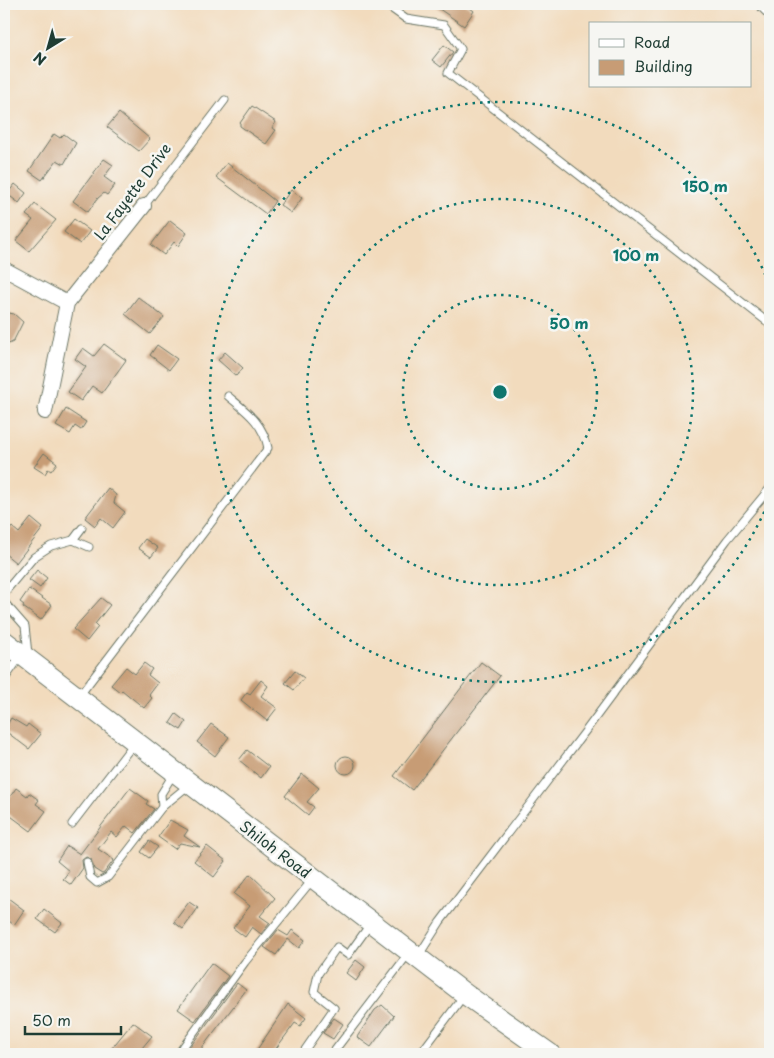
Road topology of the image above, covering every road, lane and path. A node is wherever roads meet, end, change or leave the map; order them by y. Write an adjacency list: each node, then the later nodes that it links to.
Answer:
1 (385, 4): 8 (lane)
2 (758, 4): 3 (lane)
3 (770, 16)
4 (225, 100): 5 (lane, La Fayette Drive)
5 (144, 206): 7 (street, La Fayette Drive)
6 (4, 269): 7 (street)
7 (67, 303): 10 (street, La Fayette Drive)
8 (770, 324)
9 (228, 396): 20 (lane)
10 (46, 412)
11 (770, 488): 28 (lane)
12 (82, 528): 13 (lane)
13 (73, 540): 14 (lane); 15 (lane)
14 (89, 547)
15 (4, 593)
16 (4, 602): 18 (lane)
17 (4, 641): 18 (main road, Shiloh Road)
18 (25, 657): 19 (lane); 20 (main road, Shiloh Road)
19 (4, 680)
20 (78, 698): 21 (main road, Shiloh Road)
21 (136, 742): 22 (main road, Shiloh Road); 24 (lane)
22 (182, 779): 23 (lane); 23 (lane); 26 (main road, Shiloh Road)
23 (162, 807): 25 (lane)
24 (72, 824)
25 (87, 862)
26 (313, 878): 27 (main road, Shiloh Road); 30 (lane)
27 (371, 923): 28 (main road, Shiloh Road); 31 (lane)
28 (414, 955): 29 (main road, Shiloh Road); 32 (lane)
29 (465, 994): 33 (lane); 34 (main road, Shiloh Road)
30 (178, 1054)
31 (302, 1054)
32 (332, 1054)
33 (420, 1054)
34 (550, 1054)

